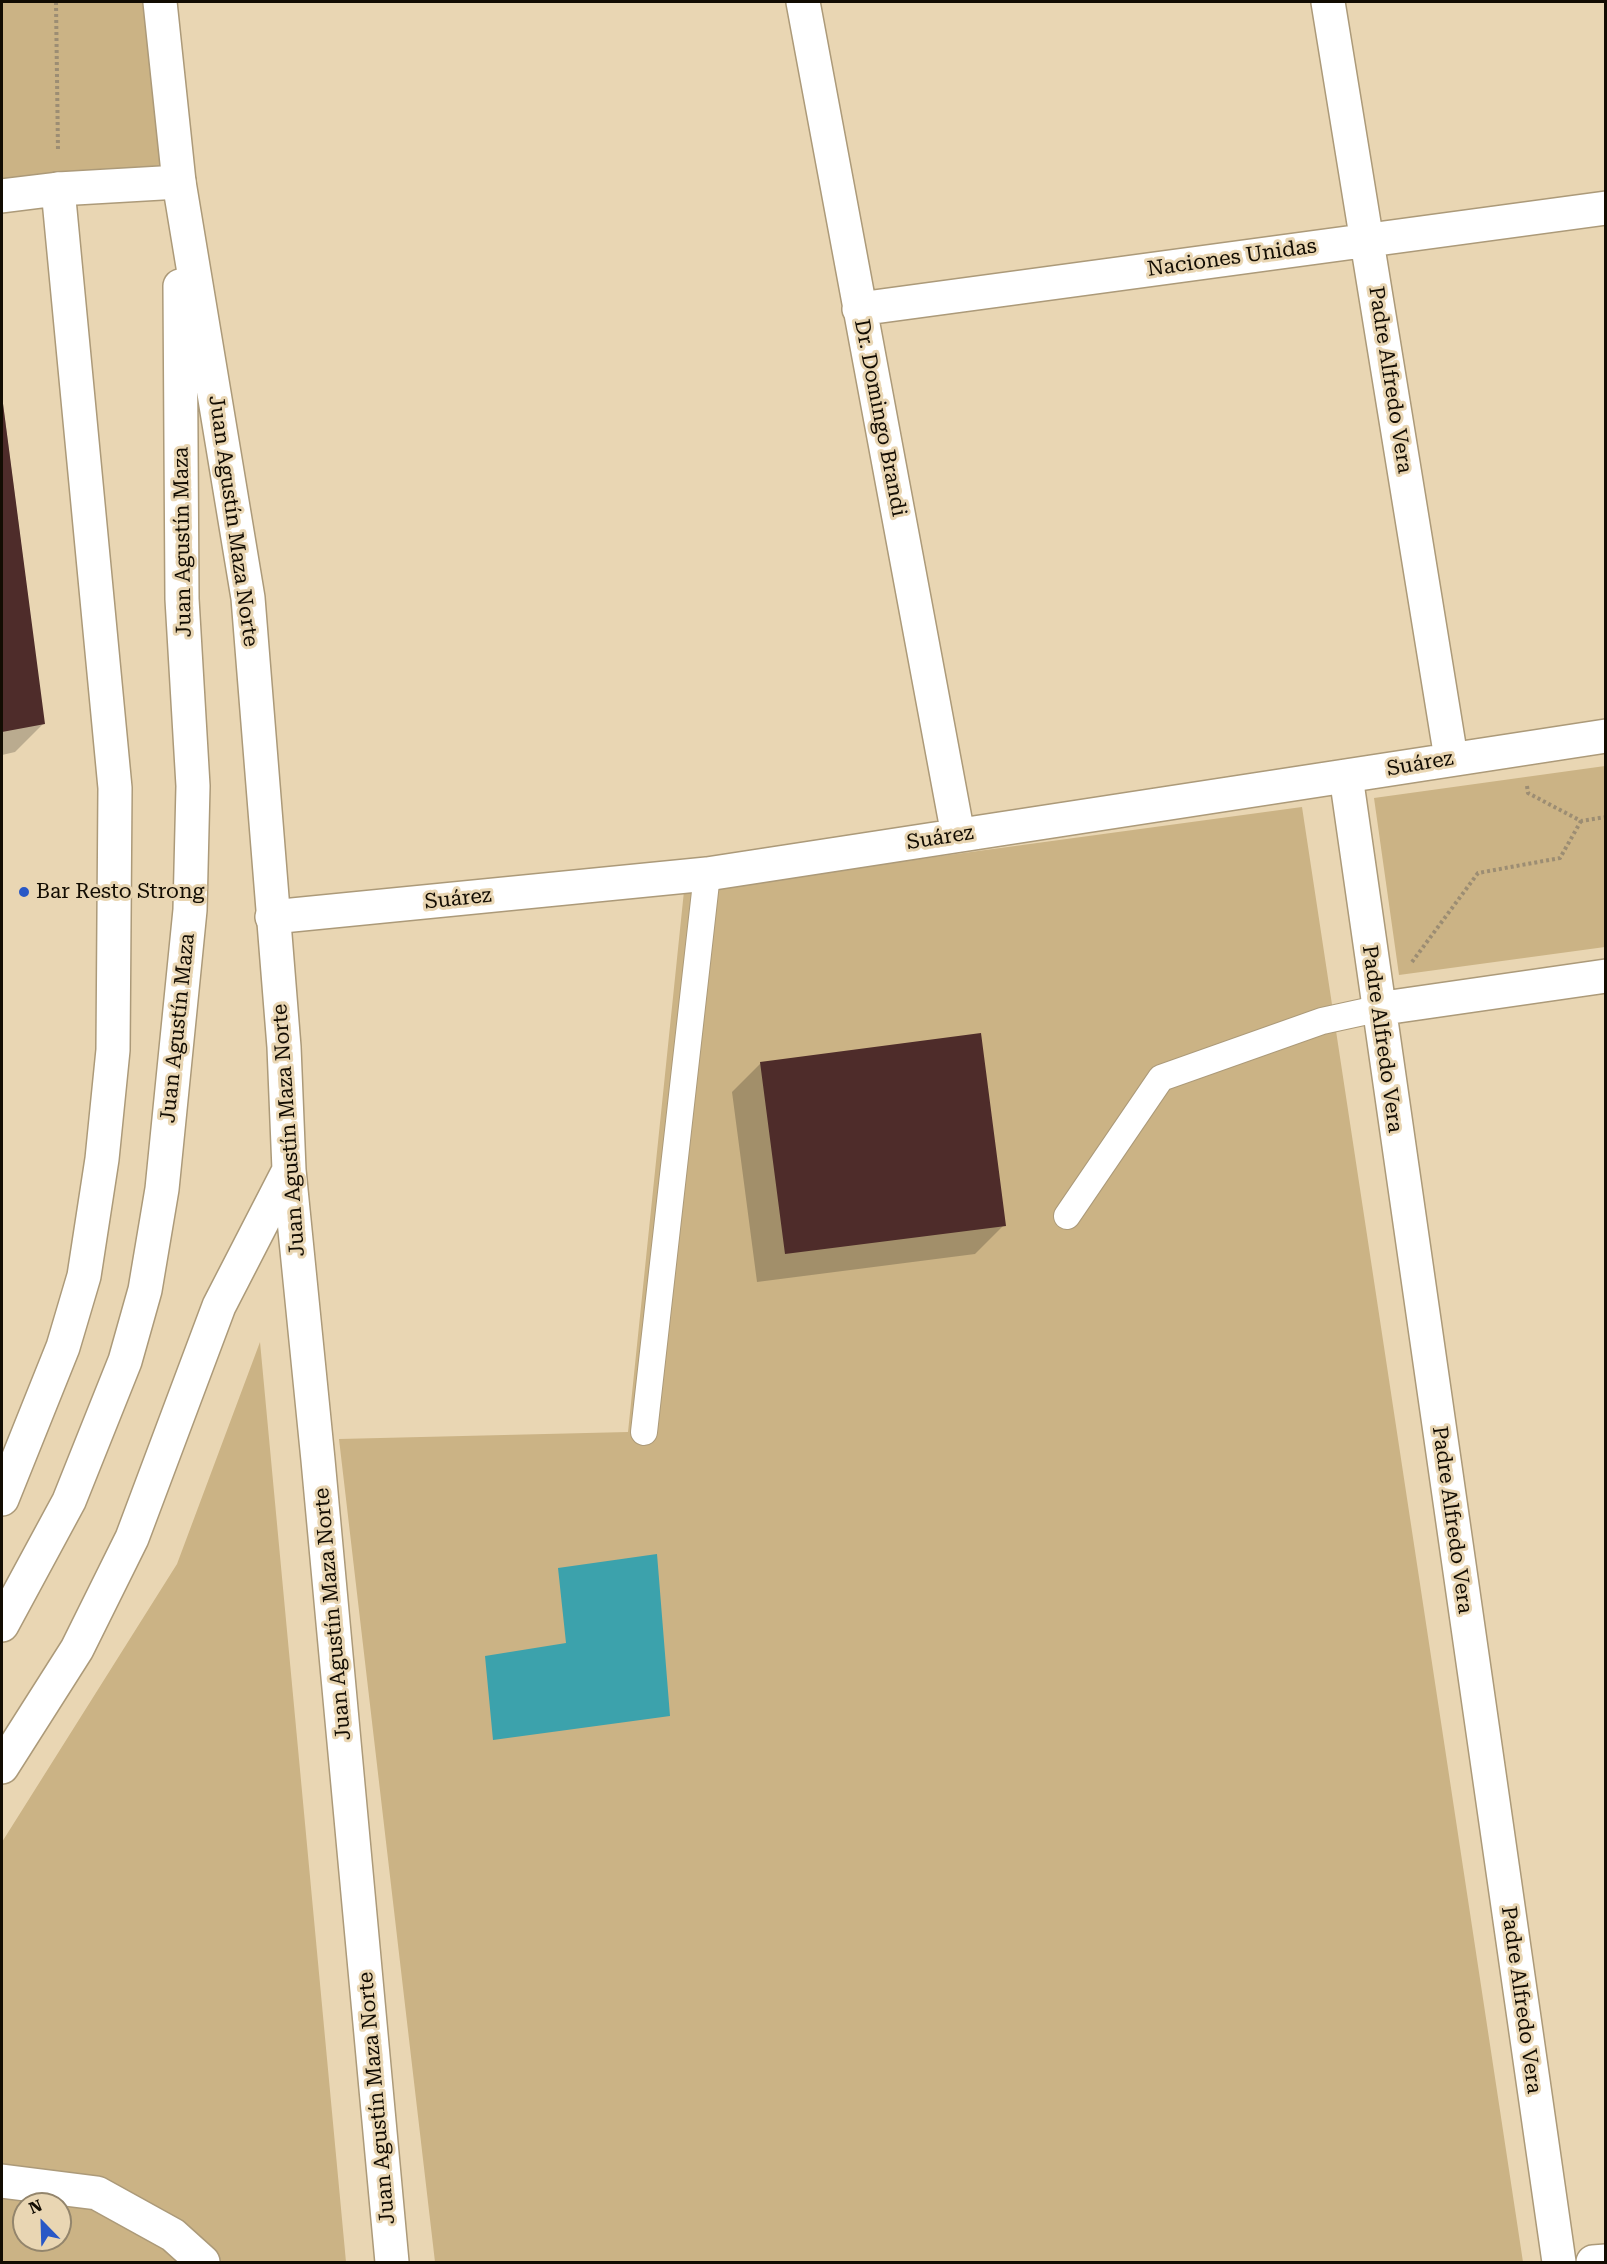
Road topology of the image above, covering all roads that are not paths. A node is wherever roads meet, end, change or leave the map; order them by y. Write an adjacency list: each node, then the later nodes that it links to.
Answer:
1 (160, 2): 4 (main road, Juan Agustín Maza Norte)
2 (803, 2): 9 (main road, Dr. Domingo Brandi)
3 (1328, 2): 8 (main road, Padre Alfredo Vera)
4 (179, 182): 5 (main road); 15 (main road, Juan Agustín Maza Norte); 22 (main road, Juan Agustín Maza)
5 (58, 189): 6 (main road); 21 (main road)
6 (2, 196)
7 (1605, 208): 8 (main road, Naciones Unidas)
8 (1367, 240): 9 (main road, Naciones Unidas); 11 (main road, Padre Alfredo Vera)
9 (859, 309): 13 (main road, Dr. Domingo Brandi)
10 (1605, 736): 11 (main road, Suárez)
11 (1451, 758): 12 (main road, Suárez)
12 (1346, 776): 13 (main road, Suárez); 17 (main road, Padre Alfredo Vera)
13 (958, 835): 14 (main road, Suárez)
14 (707, 874): 15 (main road, Suárez); 20 (lane)
15 (272, 917): 18 (main road, Juan Agustín Maza Norte)
16 (1605, 976): 17 (main road)
17 (1377, 1009): 19 (lane); 28 (main road, Padre Alfredo Vera)
18 (289, 1170): 23 (main road); 27 (main road, Juan Agustín Maza Norte)
19 (1067, 1216)
20 (644, 1432)
21 (2, 1499)
22 (2, 1625)
23 (2, 1767)
24 (2, 2181): 26 (main road)
25 (1605, 2261): 29 (main road)
26 (204, 2262)
27 (392, 2262)
28 (1560, 2262)
29 (1593, 2262)

